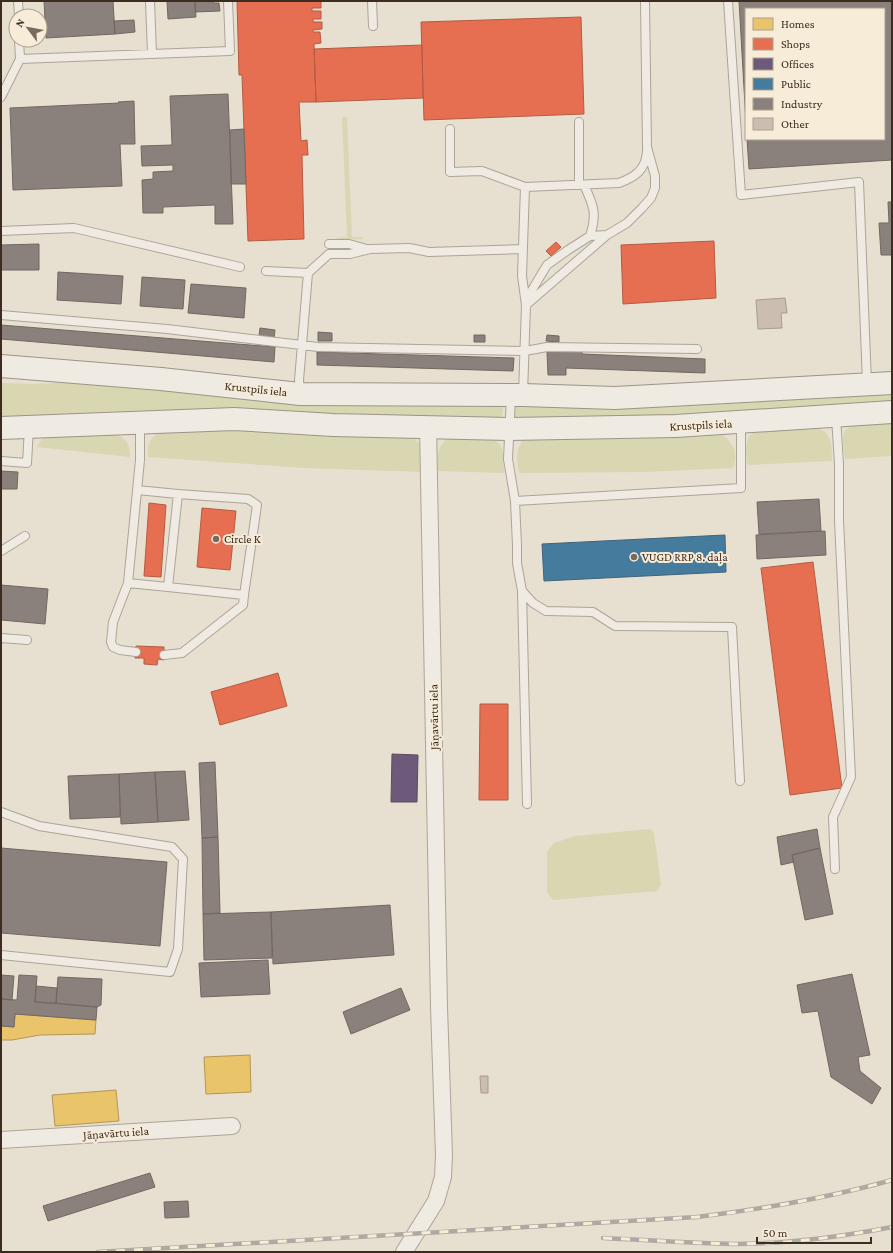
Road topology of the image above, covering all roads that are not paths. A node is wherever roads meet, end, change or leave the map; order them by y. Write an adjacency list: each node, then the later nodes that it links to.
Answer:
1 (150, 1): 8 (lane)
2 (228, 1): 8 (lane)
3 (372, 1): 6 (lane)
4 (645, 1): 13 (lane)
5 (728, 1): 34 (lane)
6 (373, 26)
7 (20, 48): 9 (lane)
8 (152, 54): 9 (lane)
9 (20, 59): 10 (lane)
10 (1, 97)
11 (579, 122): 14 (lane)
12 (450, 129): 15 (lane)
13 (647, 147): 14 (lane); 17 (lane)
14 (582, 185): 15 (lane); 18 (lane)
15 (525, 187): 20 (lane)
16 (1, 231): 22 (lane)
17 (607, 235): 18 (lane); 25 (lane)
18 (590, 236): 25 (lane)
19 (329, 244): 21 (lane)
20 (523, 249): 21 (lane); 25 (lane)
21 (370, 250): 24 (lane)
22 (240, 267)
23 (266, 271): 24 (lane)
24 (308, 273): 27 (lane)
25 (526, 305): 29 (lane)
26 (1, 315): 27 (lane)
27 (302, 344): 29 (lane); 35 (lane)
28 (697, 349): 29 (lane)
29 (525, 351): 36 (lane)
30 (1, 366): 31 (main road, Krustpils iela)
31 (61, 371): 32 (main road); 35 (main road, Krustpils iela)
32 (1, 377)
33 (892, 383): 34 (main road, Krustpils iela)
34 (868, 384): 36 (main road, Krustpils iela)
35 (300, 394): 36 (main road, Krustpils iela)
36 (517, 395): 44 (lane)
37 (892, 412): 38 (main road, Krustpils iela)
38 (836, 416): 40 (main road, Krustpils iela); 62 (lane)
39 (140, 422): 41 (main road, Krustpils iela); 42 (main road, Krustpils iela); 46 (lane)
40 (740, 422): 44 (main road, Krustpils iela); 48 (lane)
41 (428, 426): 44 (main road, Krustpils iela); 66 (street, Jāņavārtu iela)
42 (29, 427): 43 (main road, Krustpils iela); 45 (lane)
43 (1, 428)
44 (509, 429): 48 (lane)
45 (1, 461)
46 (137, 490): 47 (lane); 51 (lane)
47 (178, 494): 52 (lane); 54 (lane)
48 (515, 501): 53 (lane)
49 (25, 536): 50 (lane)
50 (1, 551)
51 (128, 583): 52 (lane); 57 (lane)
52 (168, 587): 54 (lane)
53 (522, 591): 59 (lane); 60 (lane)
54 (244, 595): 58 (lane)
55 (1, 638): 56 (lane)
56 (27, 640)
57 (136, 652)
58 (164, 655)
59 (740, 781)
60 (527, 804)
61 (1, 812): 63 (lane)
62 (835, 869)
63 (1, 955)
64 (232, 1126): 65 (street, Jāņavārtu iela)
65 (1, 1140)
66 (404, 1252)

